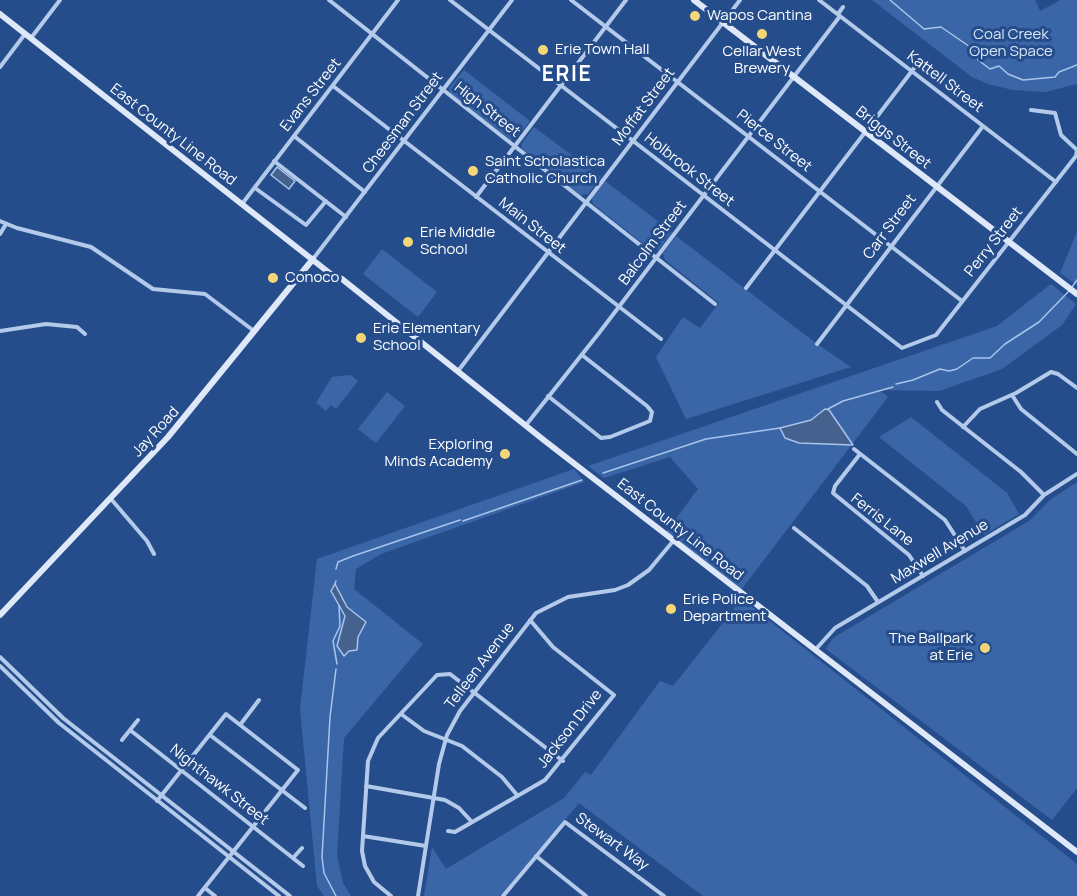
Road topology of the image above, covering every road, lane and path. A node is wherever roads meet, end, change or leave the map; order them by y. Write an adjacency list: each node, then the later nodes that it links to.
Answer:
1 (60, 0): 18 (street)
2 (329, 0): 17 (street, High Street)
3 (398, 0): 17 (street, Evans Street)
4 (450, 0): 16 (street, Holbrook Street)
5 (512, 0): 16 (street, Cheesman Street)
6 (571, 0): 15 (street, Pierce Street)
7 (626, 0): 15 (street)
8 (694, 0): 14 (main road, Briggs Street)
9 (740, 0): 14 (street, Moffat Street)
10 (819, 0): 13 (street, Kattell Street)
11 (843, 8): 13 (street, Balcolm Street)
12 (0, 14): 18 (main road, East County Line Road)
13 (839, 15): 21 (street, Kattell Street); 22 (street, Balcolm Street)
14 (723, 22): 22 (main road, Briggs Street); 23 (street, Moffat Street)
15 (606, 27): 23 (street, Pierce Street); 25 (street)
16 (488, 30): 25 (street, Holbrook Street); 26 (street, Cheesman Street)
17 (371, 35): 24 (street, Evans Street); 26 (street, High Street)
18 (28, 36): 20 (street); 45 (main road, East County Line Road)
19 (918, 63): 21 (street)
20 (0, 67)
21 (912, 72): 28 (street, Kattell Street); 29 (street)
22 (794, 77): 29 (main road, Briggs Street); 31 (street, Balcolm Street)
23 (678, 82): 31 (street, Pierce Street); 33 (street, Moffat Street)
24 (333, 86): 30 (street, Evans Street); 32 (street, Main Street)
25 (560, 86): 33 (street, Holbrook Street); 34 (street)
26 (443, 91): 32 (street, Cheesman Street); 34 (street, High Street)
27 (1031, 110): 36 (street, Perry Street)
28 (983, 126): 36 (street, Kattell Street); 37 (street, Carr Street)
29 (865, 132): 37 (main road, Briggs Street); 40 (street)
30 (294, 136): 35 (street, Evans Street); 39 (street)
31 (748, 136): 40 (street, Pierce Street); 41 (street, Balcolm Street)
32 (404, 142): 39 (street, Cheesman Street); 42 (street, Main Street)
33 (632, 142): 41 (street, Holbrook Street); 44 (street, Moffat Street)
34 (514, 147): 42 (street); 44 (street, High Street)
35 (274, 161): 38 (street, Evans Street); 43 (street)
36 (1056, 182): 50 (street, Perry Street)
37 (936, 186): 50 (main road, Briggs Street); 51 (street, Carr Street)
38 (254, 188): 43 (street); 45 (street, Evans Street)
39 (365, 192): 46 (street, Cheesman Street)
40 (820, 192): 51 (street, Pierce Street); 52 (street)
41 (703, 196): 52 (street, Holbrook Street); 54 (street, Balcolm Street)
42 (476, 197): 53 (street, Main Street)
43 (326, 201): 46 (street)
44 (585, 202): 53 (street, Moffat Street); 54 (street, High Street)
45 (242, 204): 55 (main road, East County Line Road)
46 (346, 217): 55 (street, Cheesman Street)
47 (0, 221): 48 (street)
48 (6, 224): 49 (street); 63 (street)
49 (0, 234)
50 (1009, 242): 57 (main road, Briggs Street); 58 (street, Perry Street)
51 (891, 246): 58 (street, Pierce Street); 60 (street, Carr Street)
52 (774, 251): 56 (street); 60 (street, Holbrook Street)
53 (547, 252): 61 (street, Main Street); 69 (street, Moffat Street)
54 (656, 258): 59 (street, High Street); 61 (street, Balcolm Street)
55 (313, 259): 63 (main road, Jay Road); 69 (main road, East County Line Road)
56 (746, 288)
57 (1076, 293)
58 (962, 301): 67 (street, Perry Street)
59 (715, 303)
60 (846, 306): 66 (street, Carr Street); 67 (street, Holbrook Street)
61 (619, 307): 65 (street, Main Street); 68 (street, Balcolm Street)
62 (0, 331): 64 (street)
63 (255, 333): 81 (main road, Jay Road)
64 (85, 334)
65 (661, 339)
66 (817, 344)
67 (918, 344)
68 (582, 355): 72 (street, Balcolm Street); 72 (street)
69 (457, 371): 74 (main road, East County Line Road)
70 (1077, 388): 71 (street)
71 (1012, 395): 75 (street); 78 (street)
72 (548, 396): 74 (street, Balcolm Street)
73 (937, 402): 75 (street)
74 (525, 425): 83 (main road, East County Line Road)
75 (963, 427): 80 (street)
76 (854, 449): 77 (street)
77 (860, 454): 84 (street); 86 (street, Ferris Lane)
78 (1077, 454)
79 (1077, 474): 80 (street, Maxwell Avenue)
80 (1044, 495): 84 (street, Maxwell Avenue)
81 (111, 499): 85 (street); 88 (main road, Jay Road)
82 (794, 528): 87 (street)
83 (674, 540): 89 (street, Telleen Avenue); 90 (main road, East County Line Road)
84 (965, 551): 86 (street, Maxwell Avenue)
85 (154, 554)
86 (923, 576): 87 (street, Maxwell Avenue)
87 (878, 602): 90 (street, Maxwell Avenue)
88 (2, 613)
89 (530, 620): 93 (street, Telleen Avenue); 104 (street, Jackson Drive)
90 (815, 650): 119 (main road, East County Line Road)
91 (0, 657): 102 (street)
92 (0, 666): 103 (street)
93 (474, 692): 95 (street); 100 (street, Telleen Avenue); 104 (street)
94 (260, 700): 97 (street)
95 (401, 714): 100 (street); 106 (street)
96 (138, 720): 98 (street)
97 (240, 725): 99 (street); 107 (street)
98 (130, 730): 101 (street); 105 (street, Nighthawk Street)
99 (210, 735): 105 (street); 107 (street)
100 (445, 739): 108 (street); 110 (street, Telleen Avenue)
101 (122, 740)
102 (100, 748): 103 (street); 109 (street)
103 (96, 753): 111 (street)
104 (563, 761): 108 (street, Jackson Drive)
105 (182, 770): 109 (street); 114 (street, Nighthawk Street)
106 (366, 786): 110 (street); 116 (street)
107 (282, 791): 112 (street); 114 (street)
108 (517, 795): 113 (street, Jackson Drive)
109 (161, 796): 111 (street); 120 (street)
110 (434, 797): 113 (street); 117 (street, Telleen Avenue)
111 (157, 801): 122 (street)
112 (304, 808)
113 (472, 822): 115 (street, Jackson Drive)
114 (254, 827): 120 (street); 123 (street, Nighthawk Street)
115 (448, 831)
116 (363, 836): 117 (street); 130 (street)
117 (426, 846): 131 (street, Telleen Avenue)
118 (302, 848): 123 (street)
119 (1077, 852)
120 (234, 853): 122 (street); 129 (street)
121 (536, 856): 132 (street, Stewart Way); 133 (street); 134 (street, Stewart Way)
122 (230, 857): 125 (street); 128 (street)
123 (293, 858): 124 (street, Nighthawk Street)
124 (303, 866)
125 (205, 888): 126 (street); 127 (street)
126 (198, 896)
127 (215, 896)
128 (279, 896)
129 (290, 896)
130 (391, 896)
131 (418, 896)
132 (504, 896)
133 (586, 896)
134 (664, 896)

